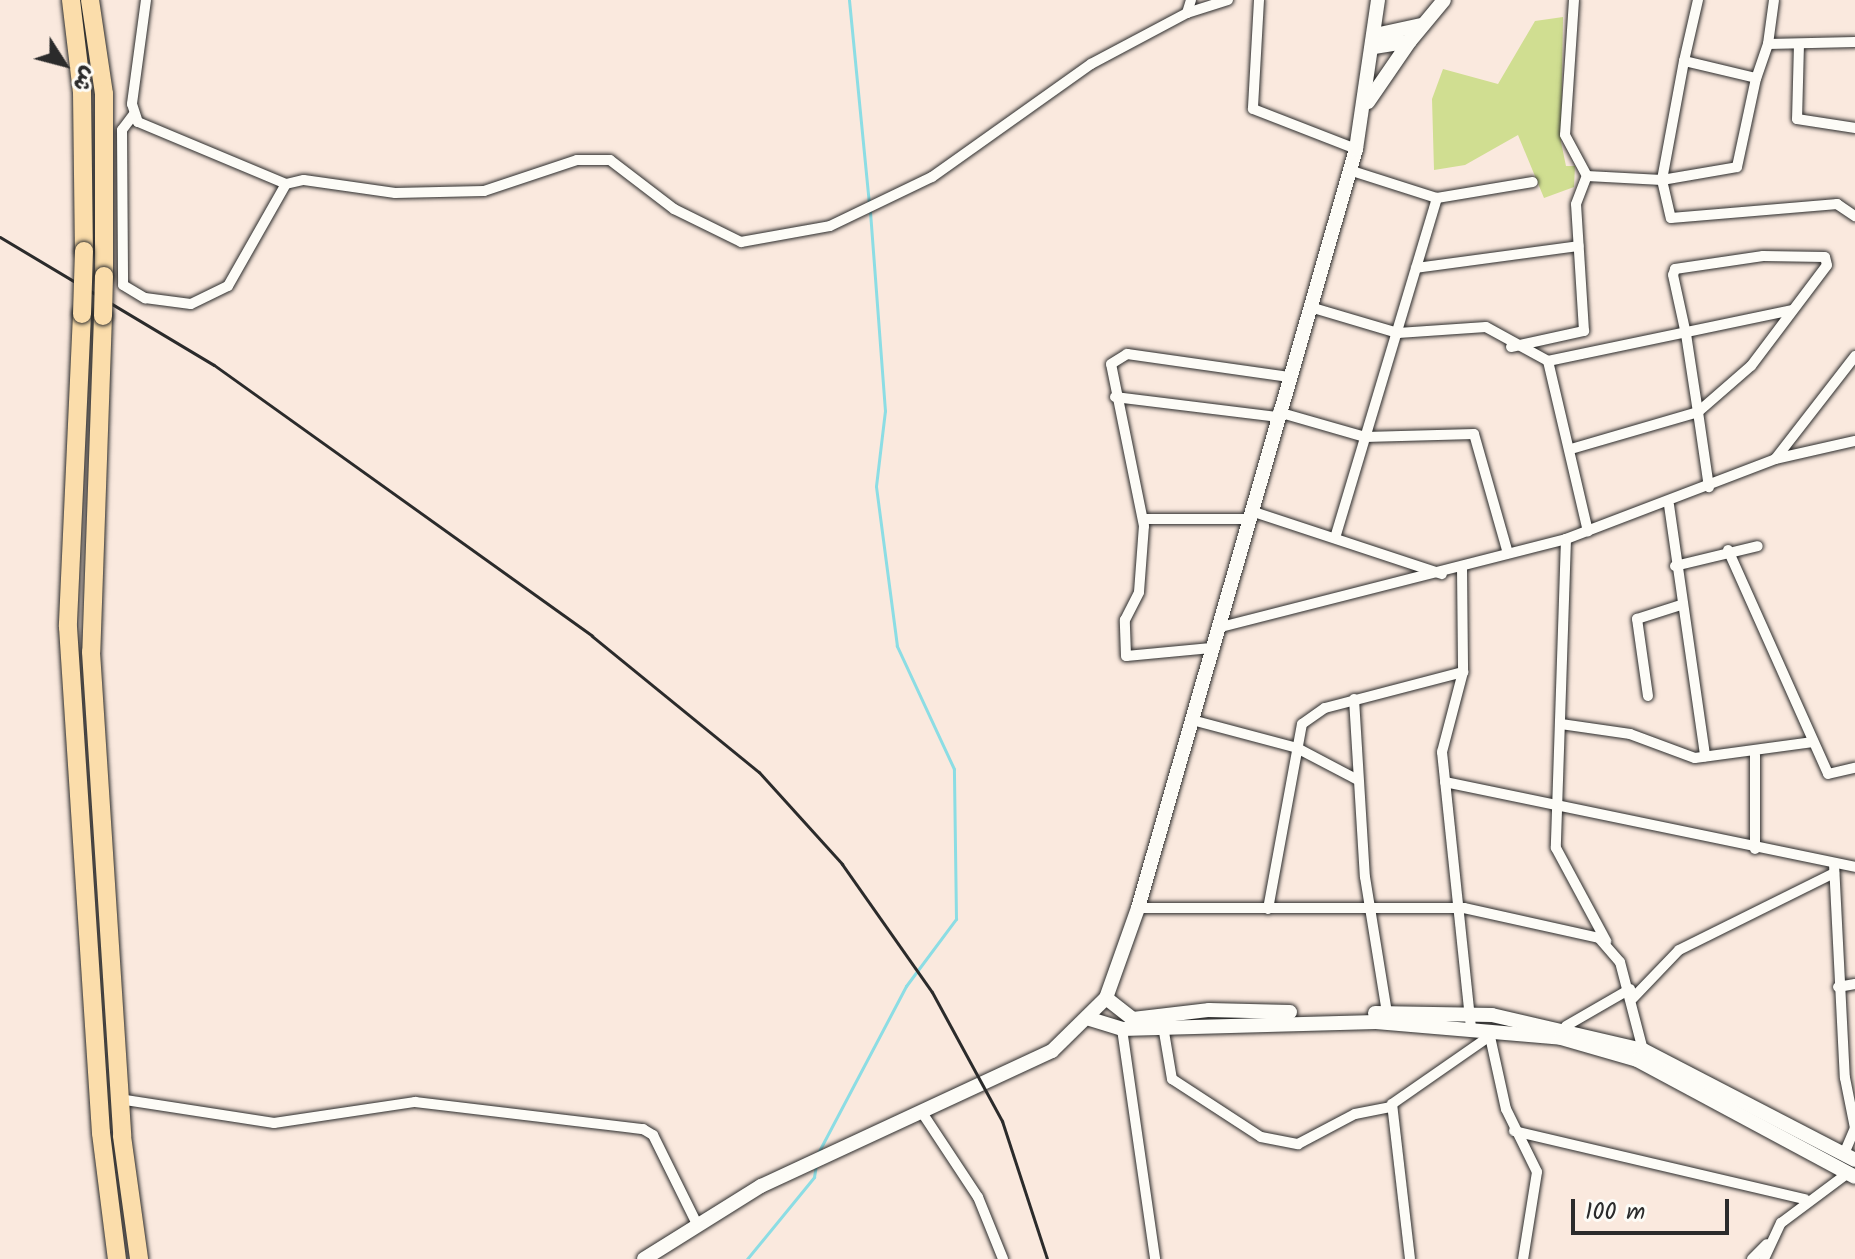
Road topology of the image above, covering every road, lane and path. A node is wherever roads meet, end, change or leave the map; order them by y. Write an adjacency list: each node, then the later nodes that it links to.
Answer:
1 (71, 0): 108 (highway, bridge)
2 (90, 0): 100 (highway, bridge)
3 (146, 0): 22 (street)
4 (1191, 0): 12 (street)
5 (1228, 0): 12 (street)
6 (1259, 0): 24 (street)
7 (1378, 0): 14 (street)
8 (1444, 0): 13 (street)
9 (1574, 0): 26 (street)
10 (1698, 0): 19 (street)
11 (1774, 0): 17 (street)
12 (1187, 13): 29 (street)
13 (1425, 23): 14 (street); 15 (street)
14 (1375, 41): 15 (street); 21 (street)
15 (1410, 41): 21 (street)
16 (1855, 42): 18 (street)
17 (1768, 44): 18 (street); 20 (street)
18 (1799, 44): 23 (street)
19 (1684, 61): 20 (street); 27 (street)
20 (1756, 78): 27 (street)
21 (1366, 106): 24 (street)
22 (134, 114): 29 (street); 29 (street)
23 (1855, 128)
24 (1356, 149): 25 (street)
25 (1349, 170): 30 (street); 34 (street)
26 (1587, 176): 27 (street); 32 (street)
27 (1662, 180): 31 (street)
28 (1533, 182): 30 (street)
29 (286, 184)
30 (1437, 198): 33 (street)
31 (1855, 216)
32 (1579, 246): 33 (street); 36 (street)
33 (1416, 268): 37 (street)
34 (1310, 307): 37 (street); 43 (street)
35 (1794, 310): 38 (street); 38 (street); 45 (street)
36 (1584, 331): 39 (street); 40 (street)
37 (1398, 333): 39 (street); 47 (street)
38 (1686, 334): 40 (street); 45 (street)
39 (1511, 347): 42 (street)
40 (1588, 353): 42 (street)
41 (1855, 356): 50 (street)
42 (1548, 361): 49 (street)
43 (1289, 377): 44 (street); 46 (street)
44 (1115, 397): 46 (street); 54 (street)
45 (1698, 412): 49 (street); 51 (street)
46 (1278, 415): 47 (street); 53 (street)
47 (1365, 437): 56 (street); 60 (street)
48 (1855, 441): 50 (street)
49 (1571, 449): 55 (street)
50 (1775, 459): 51 (street)
51 (1709, 487): 52 (street)
52 (1669, 505): 55 (street); 61 (street)
53 (1250, 515): 54 (street); 56 (street); 65 (street)
54 (1143, 519): 66 (street)
55 (1588, 531): 57 (street)
56 (1335, 538): 63 (street)
57 (1566, 539): 60 (street); 71 (street)
58 (1758, 546): 59 (street)
59 (1728, 550): 61 (street); 72 (street)
60 (1508, 553): 62 (street)
61 (1675, 566): 64 (street)
62 (1462, 568): 63 (street); 67 (street)
63 (1442, 574): 65 (street)
64 (1681, 605): 68 (street); 75 (street)
65 (1217, 628): 66 (street)
66 (1211, 648): 70 (street)
67 (1463, 672): 69 (street); 78 (street)
68 (1648, 696)
69 (1354, 699): 73 (street); 77 (street)
70 (1192, 720): 73 (street); 83 (street)
71 (1561, 724): 75 (street); 79 (street)
72 (1813, 742): 74 (street); 76 (street)
73 (1297, 748): 77 (street); 85 (street)
74 (1755, 755): 75 (street); 80 (street)
75 (1705, 756)
76 (1855, 768)
77 (1358, 780): 86 (street)
78 (1445, 782): 79 (street); 84 (street)
79 (1560, 804): 80 (street); 87 (street)
80 (1755, 849): 82 (street)
81 (1855, 867): 82 (street)
82 (1834, 868): 89 (street); 90 (street)
83 (1138, 908): 85 (street); 91 (street)
84 (1464, 908): 86 (street); 87 (street); 94 (street)
85 (1268, 909): 86 (street)
86 (1370, 910): 92 (street)
87 (1606, 941): 90 (street)
88 (1855, 984): 89 (street)
89 (1838, 987): 104 (street)
90 (1631, 993): 97 (street); 99 (street)
91 (1106, 998): 92 (street); 93 (street)
92 (1387, 1013): 94 (street)
93 (1090, 1019): 98 (street); 102 (street)
94 (1471, 1020): 95 (street); 96 (street)
95 (1163, 1026): 98 (street); 101 (street)
96 (1488, 1026): 97 (street); 101 (street); 103 (street); 104 (street)
97 (1566, 1026): 99 (street)
98 (1122, 1029): 112 (street)
99 (1643, 1050): 104 (street)
100 (119, 1099): 106 (street); 109 (highway)
101 (1391, 1107): 113 (street)
102 (923, 1114): 106 (street); 111 (street)
103 (1514, 1131): 105 (street); 114 (street)
104 (1850, 1166): 105 (street)
105 (1805, 1199): 107 (street)
106 (697, 1224): 110 (street)
107 (1768, 1243): 115 (street); 116 (street)
108 (117, 1259)
109 (139, 1259)
110 (644, 1259)
111 (1003, 1259)
112 (1155, 1259)
113 (1410, 1259)
114 (1523, 1259)
115 (1752, 1259)
116 (1764, 1259)

